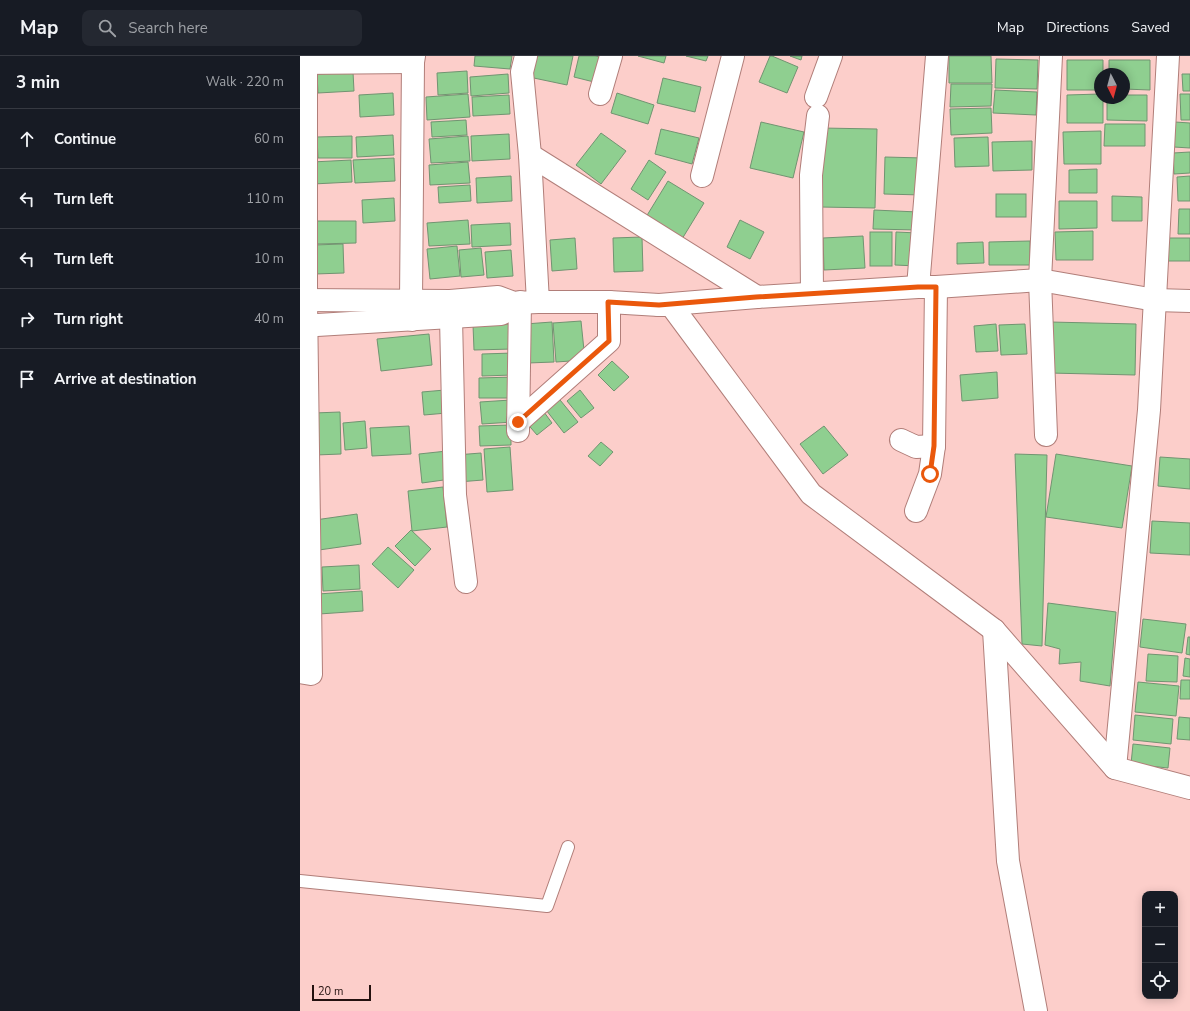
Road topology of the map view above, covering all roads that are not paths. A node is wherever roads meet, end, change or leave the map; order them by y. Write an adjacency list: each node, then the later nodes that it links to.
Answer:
1 (526, 56): 11 (street)
2 (610, 56): 10 (street)
3 (733, 56): 12 (street)
4 (831, 56): 15 (street)
5 (937, 56): 14 (street)
6 (1051, 56): 13 (street)
7 (1168, 56): 18 (street)
8 (414, 59): 9 (street); 23 (street)
9 (305, 61): 17 (street)
10 (600, 94)
11 (530, 155): 16 (street); 20 (street)
12 (702, 176)
13 (1040, 280): 14 (street); 18 (street); 27 (street)
14 (927, 287): 15 (street); 29 (street)
15 (812, 293): 16 (street)
16 (756, 297): 22 (street)
17 (303, 300): 23 (street); 25 (street)
18 (1155, 300): 19 (street); 35 (street)
19 (1190, 301)
20 (524, 302): 21 (street); 21 (street); 23 (street); 24 (street)
21 (608, 302): 22 (street)
22 (659, 305): 33 (street)
23 (411, 311): 24 (street); 25 (street)
24 (451, 318): 32 (street)
25 (304, 326): 26 (street)
26 (304, 393): 31 (street)
27 (1046, 435)
28 (901, 440): 29 (street)
29 (934, 446): 30 (street)
30 (916, 512)
31 (305, 562): 34 (street)
32 (466, 582)
33 (994, 630): 35 (street); 39 (street)
34 (300, 672)
35 (1115, 768): 36 (street)
36 (1190, 788)
37 (568, 847): 38 (lane)
38 (300, 881)
39 (1036, 1011)

